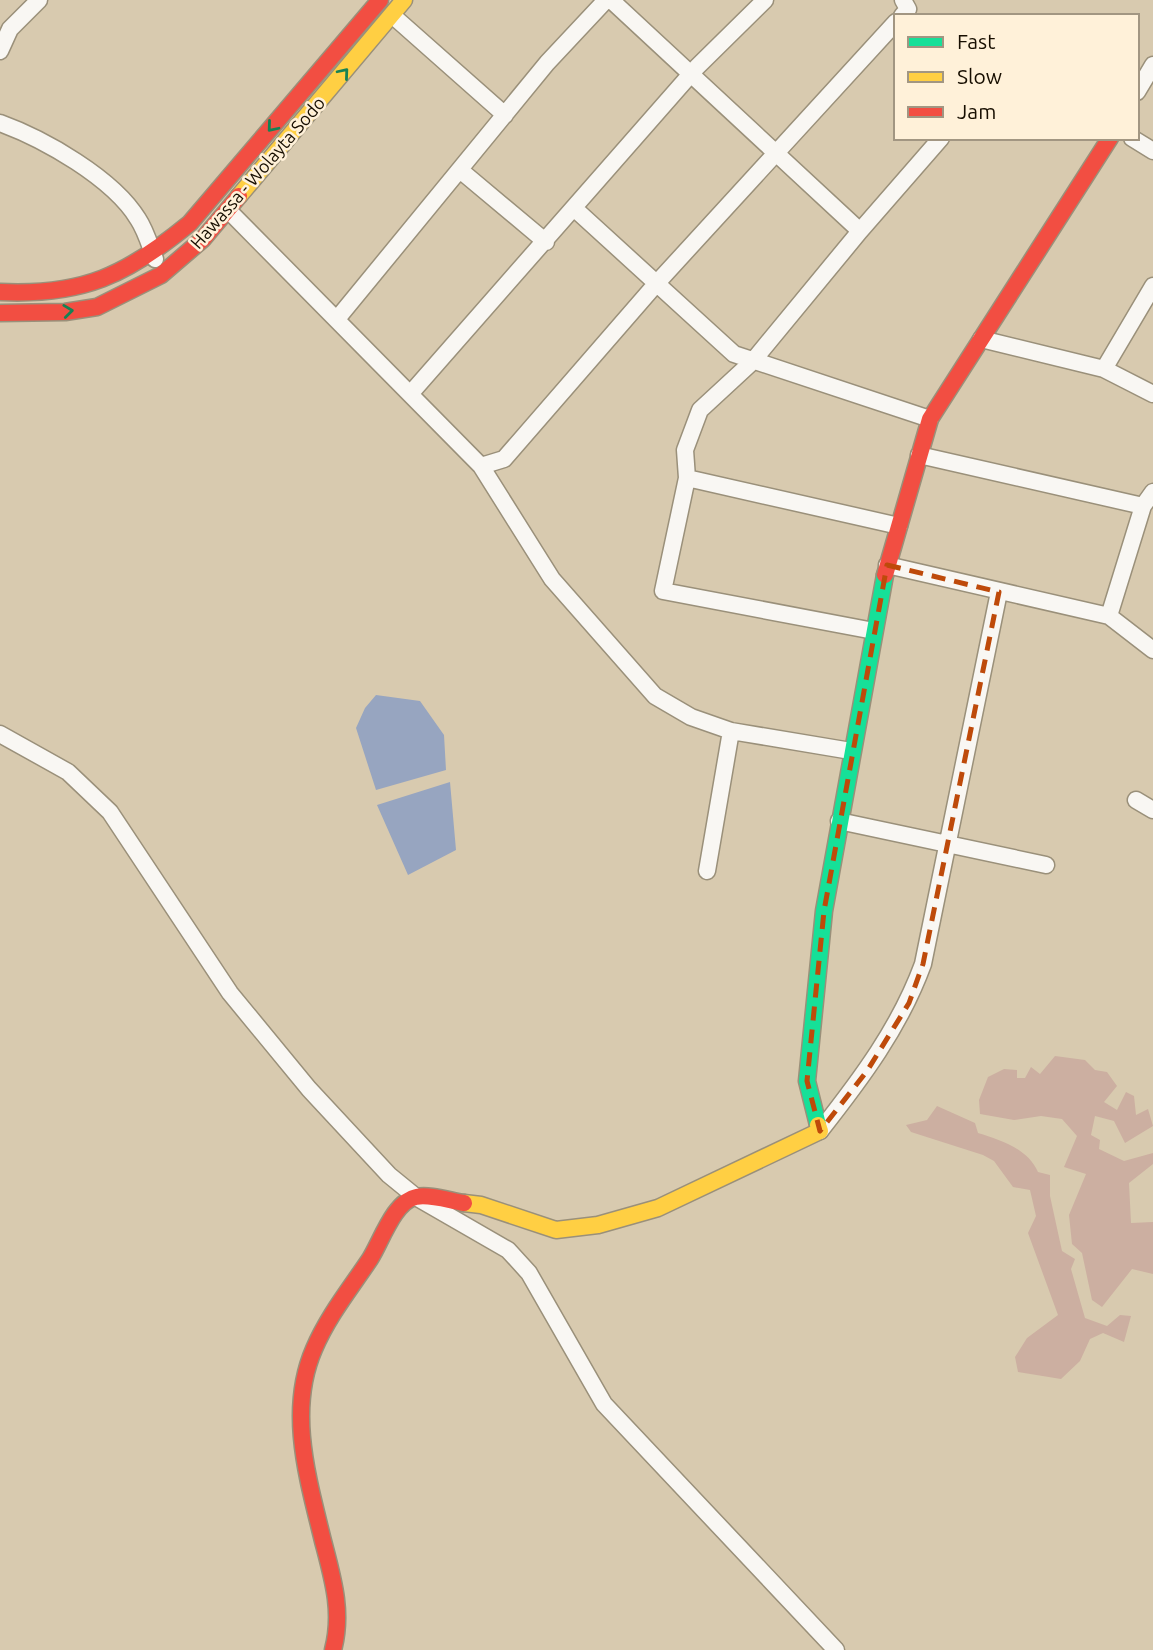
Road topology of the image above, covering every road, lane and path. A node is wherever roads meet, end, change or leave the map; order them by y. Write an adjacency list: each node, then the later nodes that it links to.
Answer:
1 (39, 0): 8 (street)
2 (380, 0): 24 (street, Hawassa - Wolayta Sodo, one-way to 24)
3 (404, 0): 6 (street, Hawassa - Wolayta Sodo)
4 (608, 0): 10 (street); 12 (street)
5 (765, 0): 10 (street)
6 (392, 15): 12 (street); 21 (street, Hawassa - Wolayta Sodo, one-way to 6)
7 (894, 24): 18 (street)
8 (0, 51)
9 (1153, 65): 11 (street)
10 (692, 73): 18 (street); 20 (street)
11 (1139, 89)
12 (505, 115): 19 (street)
13 (0, 123): 24 (street)
14 (939, 140): 22 (street)
15 (1135, 140): 17 (street)
16 (1108, 143): 31 (street)
17 (1153, 151)
18 (777, 152): 22 (street); 26 (street)
19 (460, 170): 23 (street); 30 (street)
20 (575, 209): 23 (street); 26 (street)
21 (229, 211): 25 (street, Hawassa - Wolayta Sodo); 30 (street)
22 (860, 231): 32 (street)
23 (546, 242): 34 (street)
24 (153, 255): 25 (street); 28 (street, Hawassa - Wolayta Sodo)
25 (161, 275): 29 (street, Hawassa - Wolayta Sodo, one-way to 25)
26 (656, 284): 32 (street); 38 (street)
27 (1153, 286): 33 (street)
28 (0, 292)
29 (0, 313)
30 (337, 320): 34 (street)
31 (981, 339): 33 (street); 36 (street)
32 (752, 362): 36 (street); 39 (street)
33 (1104, 369): 35 (street)
34 (411, 393): 38 (street)
35 (1153, 394)
36 (930, 419): 37 (street)
37 (919, 455): 41 (street); 42 (street)
38 (481, 466): 48 (street)
39 (687, 478): 42 (street); 46 (street)
40 (1153, 492): 41 (street)
41 (1143, 506): 45 (street)
42 (899, 526): 43 (street)
43 (887, 565): 44 (street); 46 (street)
44 (999, 592): 45 (street); 54 (street)
45 (1109, 616): 47 (street)
46 (874, 631): 50 (street)
47 (1153, 650)
48 (731, 731): 50 (street); 56 (street)
49 (0, 734): 58 (street)
50 (850, 751): 53 (street)
51 (1136, 800): 52 (street)
52 (1153, 810)
53 (839, 821): 54 (street); 57 (street)
54 (948, 843): 55 (street); 57 (street)
55 (1046, 864)
56 (707, 871)
57 (820, 1131): 58 (street)
58 (416, 1197): 59 (street); 60 (street)
59 (333, 1650)
60 (836, 1650)

